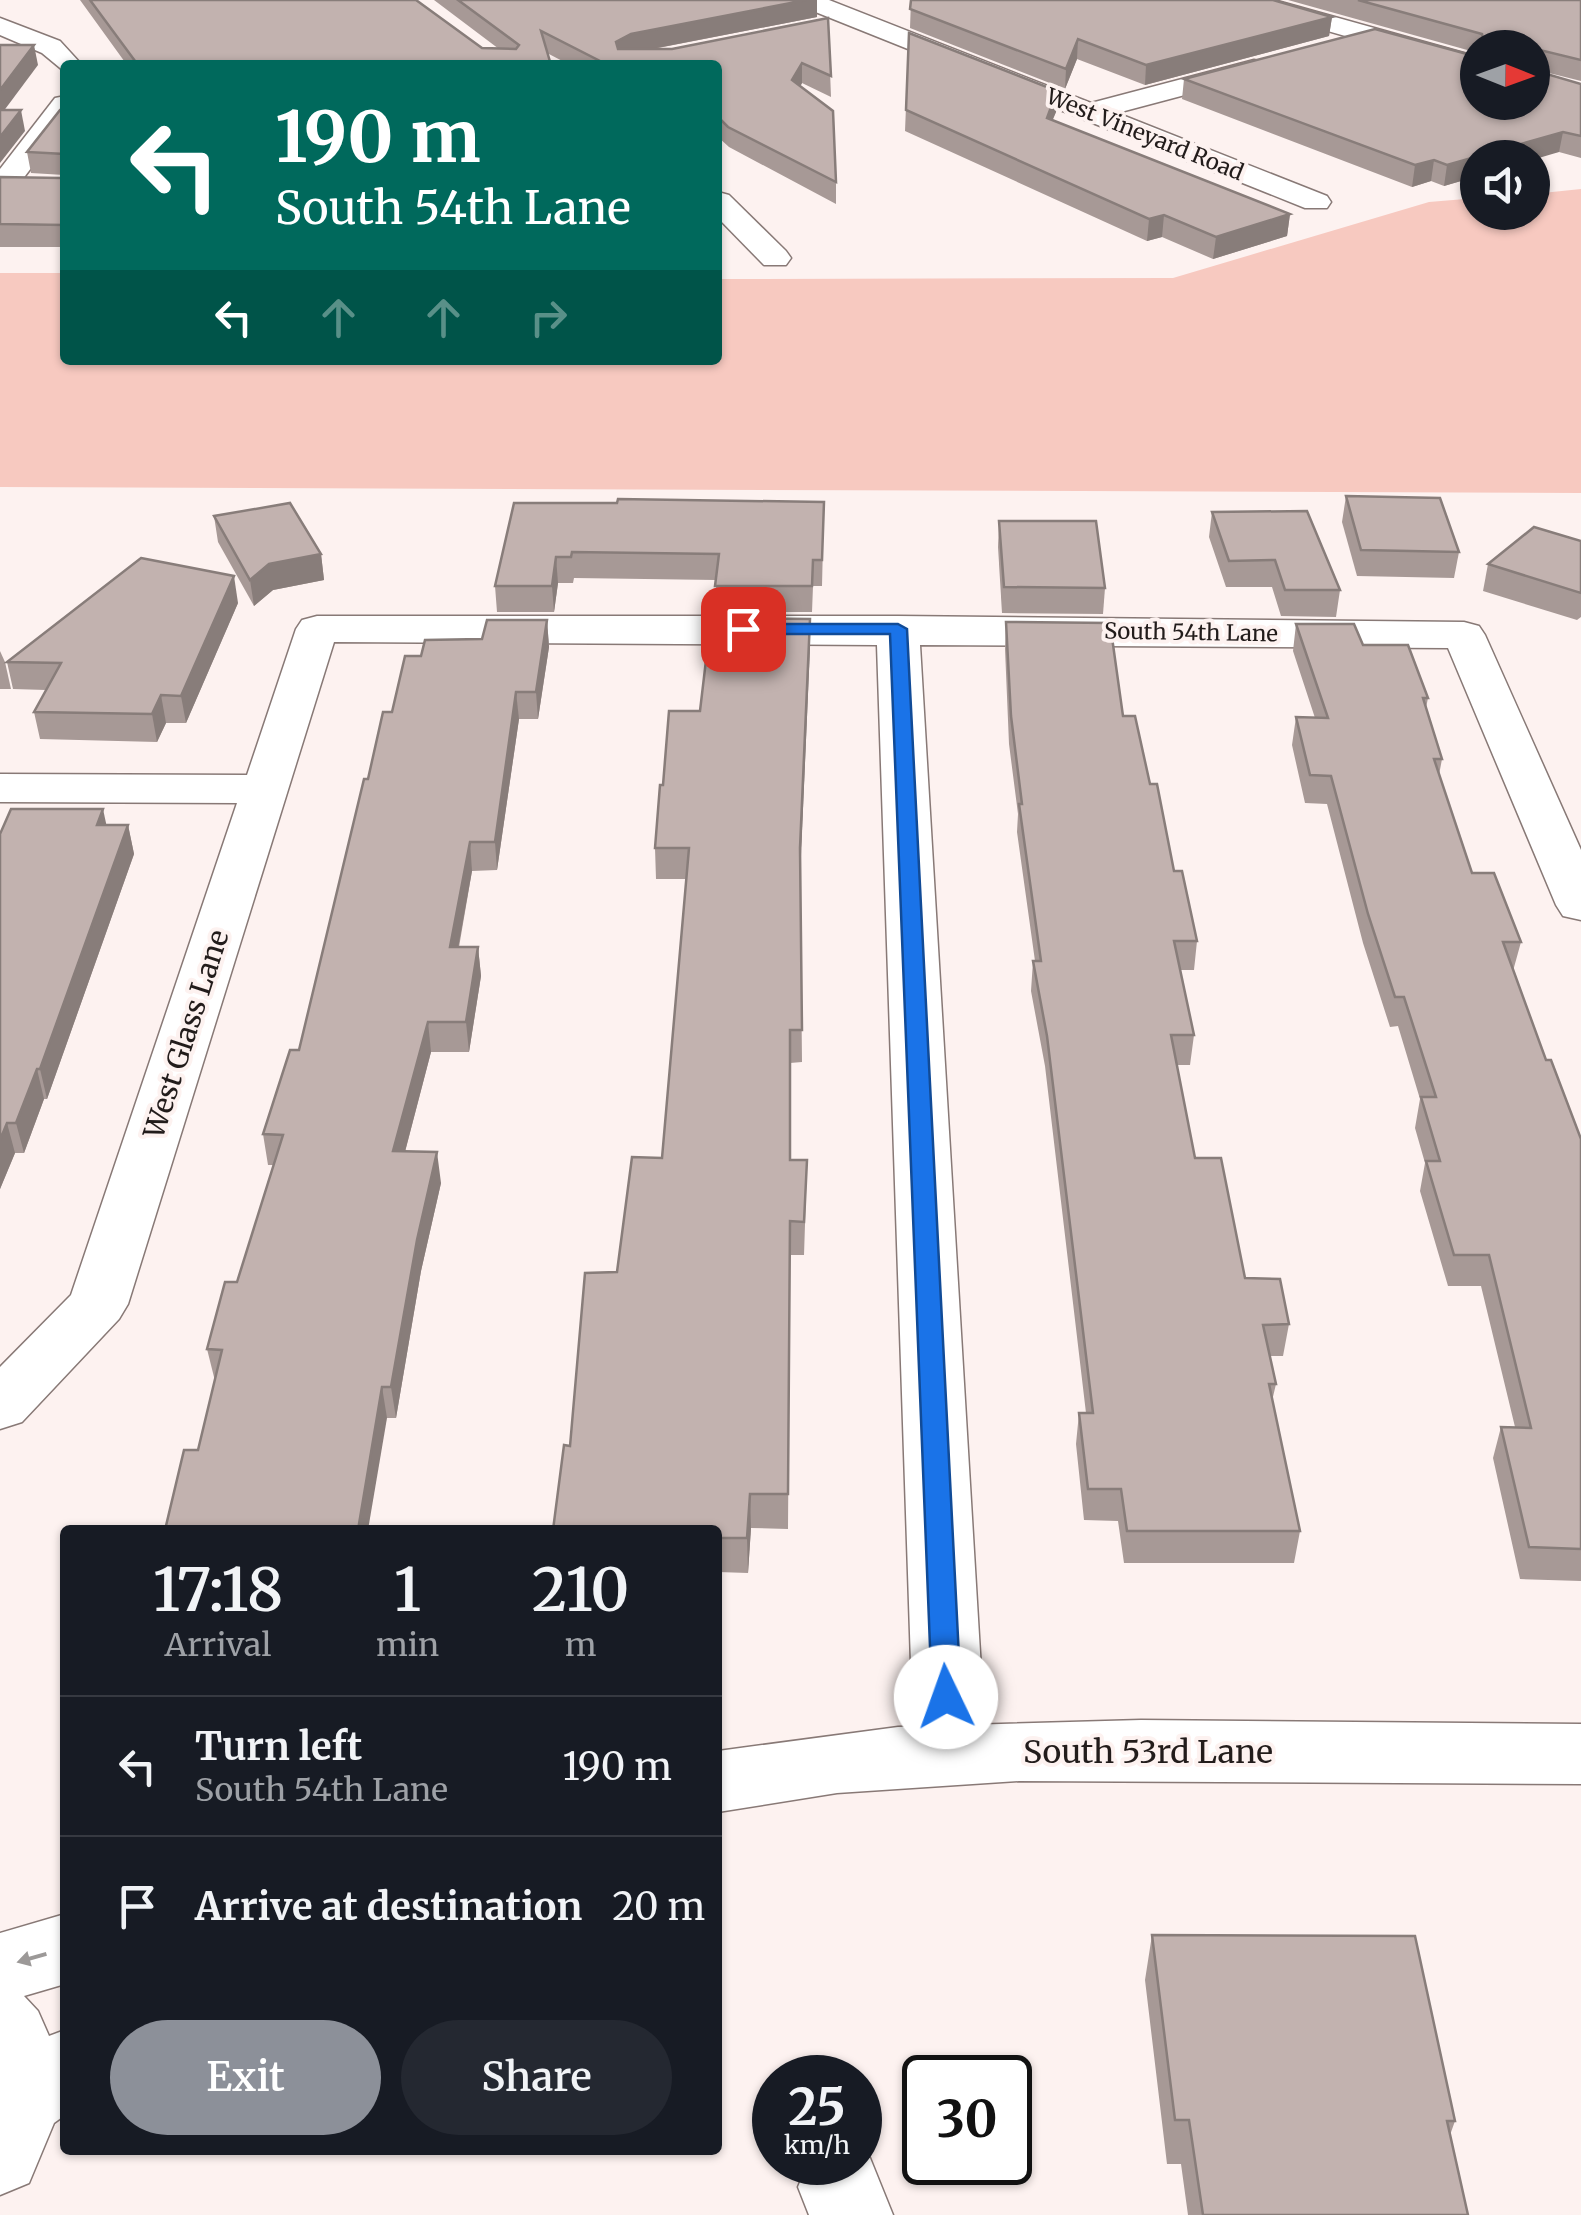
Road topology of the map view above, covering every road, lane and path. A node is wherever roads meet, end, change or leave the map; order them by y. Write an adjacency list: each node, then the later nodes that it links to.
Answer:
1 (807, 0): 3 (street, West Vineyard Road)
2 (1246, 0): 6 (street)
3 (854, 21): 5 (street); 12 (street, West Vineyard Road)
4 (0, 26): 8 (street)
5 (817, 28)
6 (1368, 37): 7 (street); 10 (street)
7 (1316, 51)
8 (64, 60)
9 (1281, 61): 12 (street)
10 (1460, 61)
11 (60, 110): 13 (street)
12 (1092, 112): 15 (street, West Vineyard Road)
13 (1, 186): 14 (street)
14 (34, 186)
15 (1316, 202)
16 (722, 205): 17 (street)
17 (775, 258)
18 (317, 629): 19 (street, South 54th Lane); 21 (street, West Glass Lane)
19 (898, 629): 22 (street, South 54th Lane); 24 (street)
20 (0, 788): 21 (street)
21 (266, 789): 23 (street, West Glass Lane)
22 (1581, 905)
23 (0, 1406)
24 (950, 1754): 25 (street, South 53rd Lane); 26 (street, South 53rd Lane)
25 (1581, 1754)
26 (722, 1781)
27 (60, 1950): 28 (street, one-way to 28)
28 (0, 1968)
29 (0, 2024): 30 (street)
30 (28, 2108)

